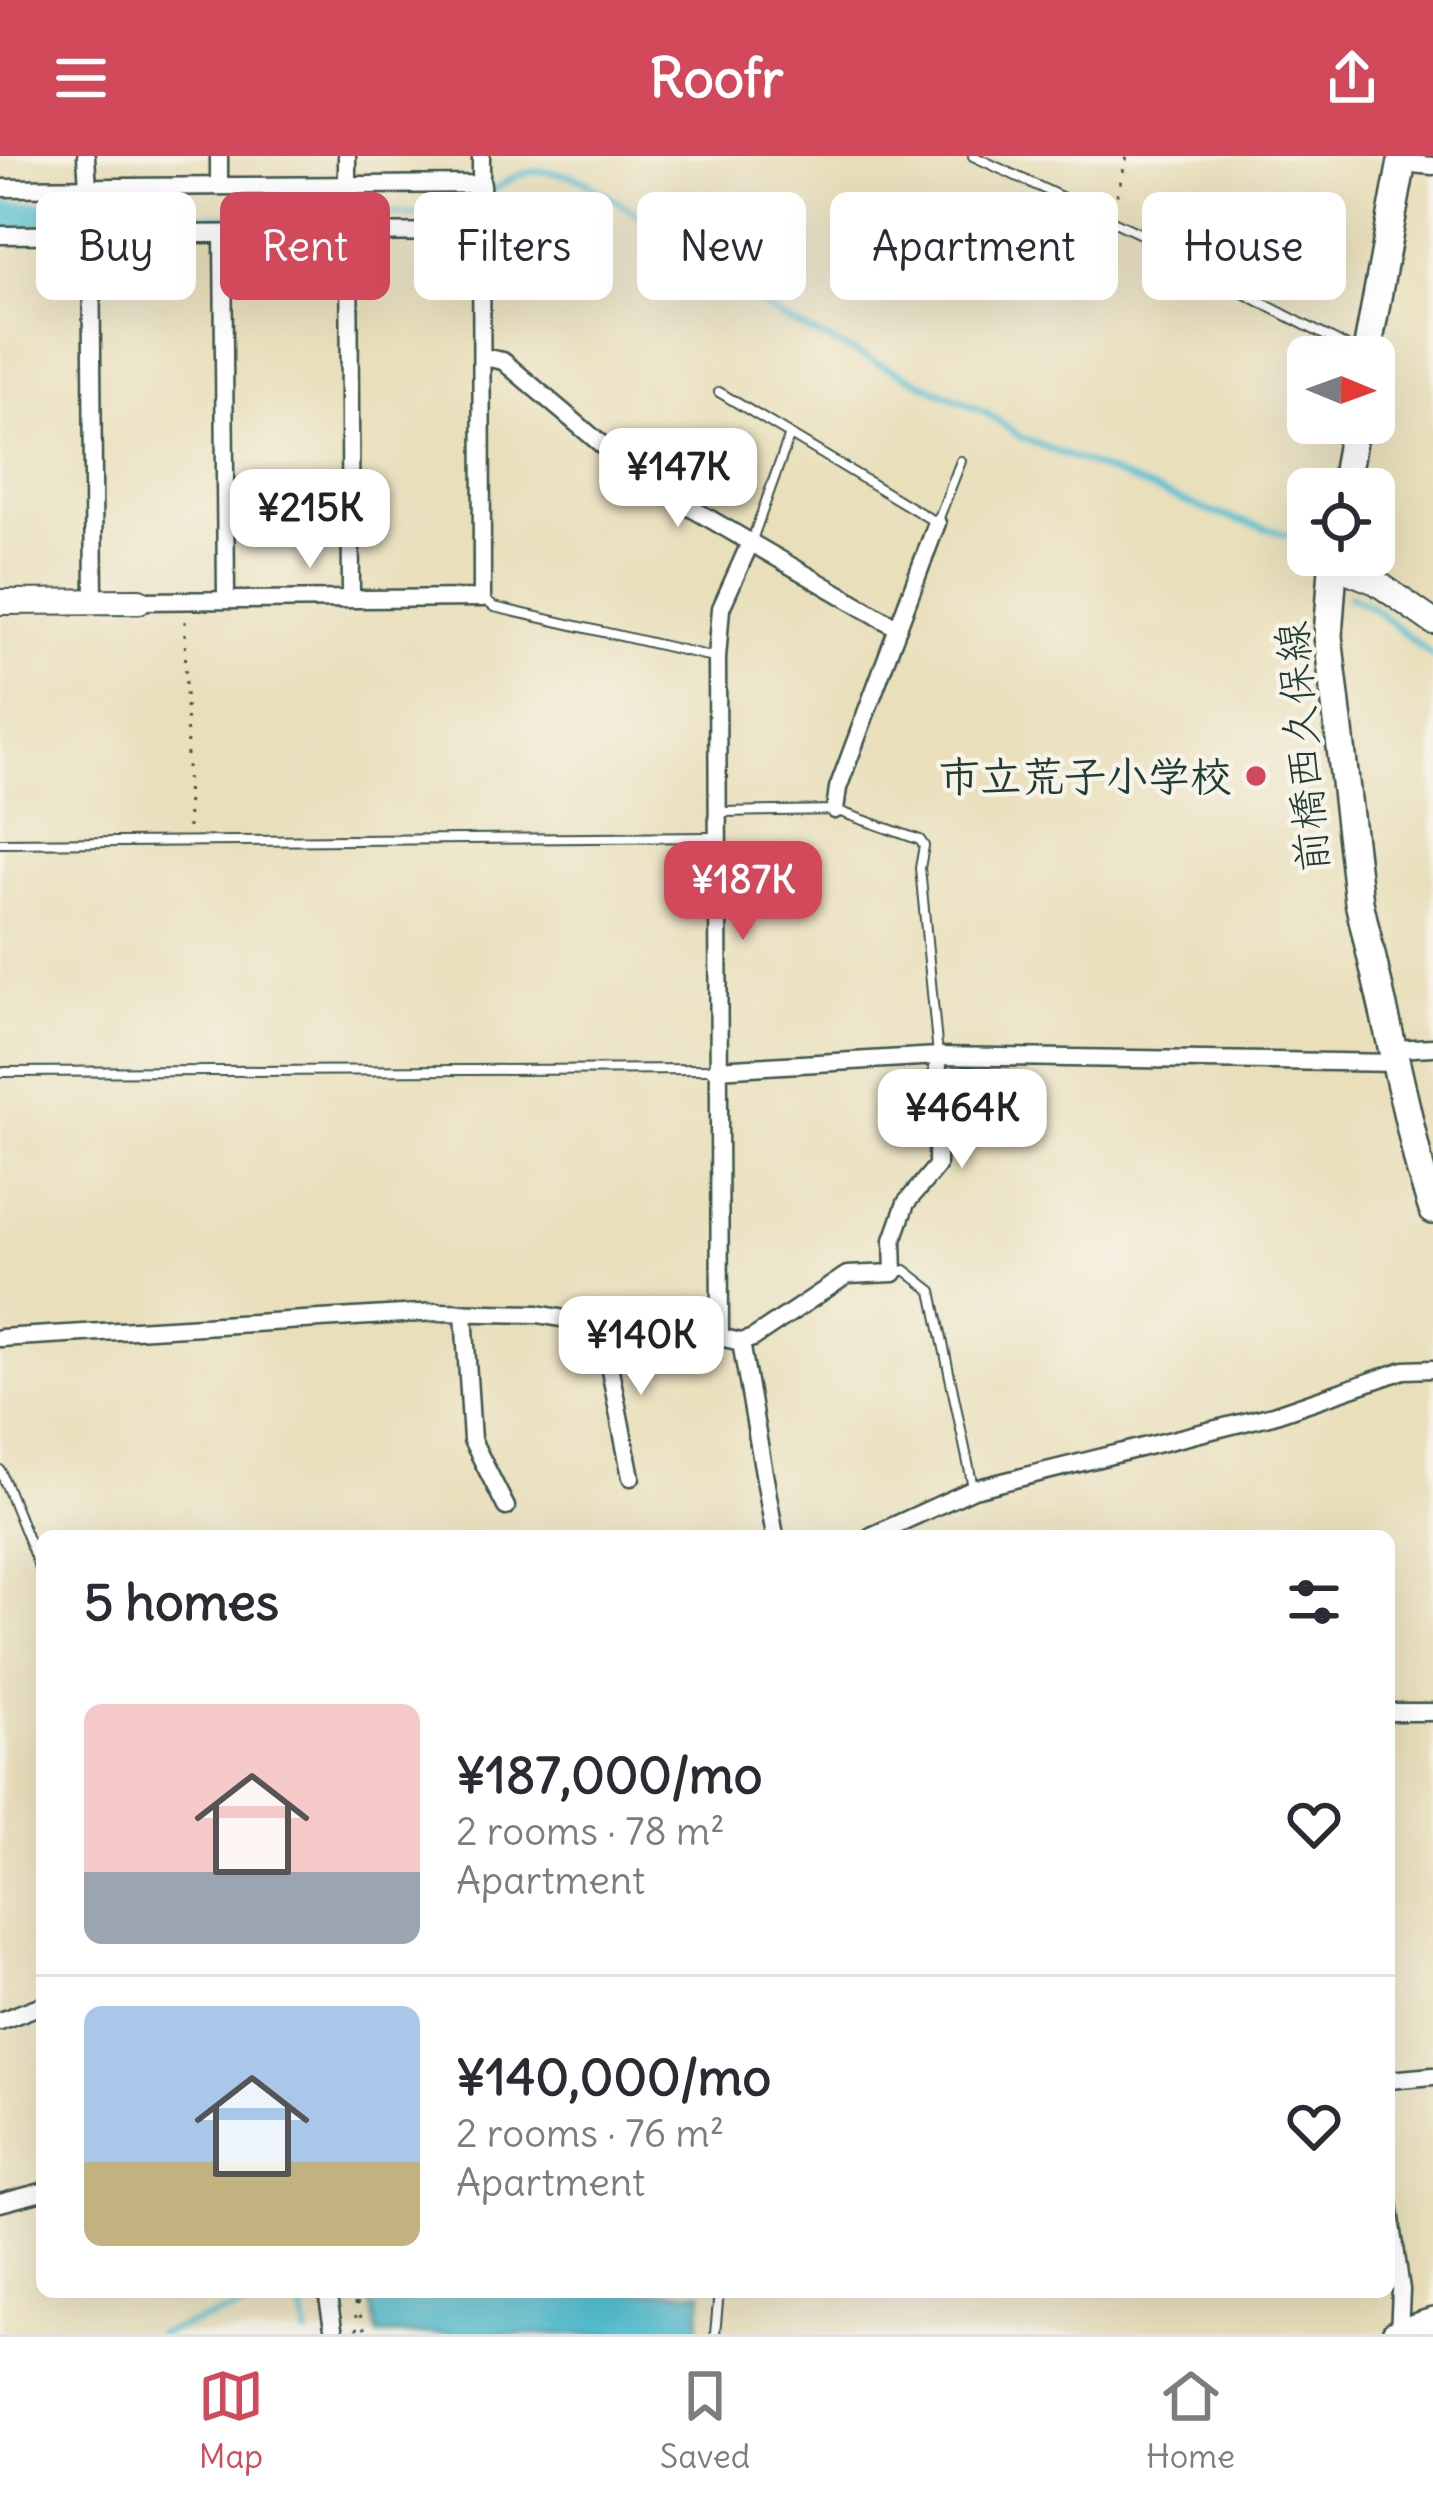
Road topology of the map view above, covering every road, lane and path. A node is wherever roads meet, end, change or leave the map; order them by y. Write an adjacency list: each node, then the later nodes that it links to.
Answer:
1 (86, 156): 12 (street)
2 (219, 156): 11 (street)
3 (347, 156): 9 (street)
4 (482, 156): 10 (street)
5 (973, 156): 16 (lane)
6 (1126, 156): 17 (path)
7 (1402, 160): 8 (street); 26 (main road)
8 (1433, 166)
9 (347, 183): 10 (street); 11 (street)
10 (482, 184): 15 (street)
11 (219, 186): 12 (street)
12 (86, 187): 13 (street); 14 (street)
13 (0, 188)
14 (87, 192)
15 (482, 192)
16 (1047, 192)
17 (1117, 192)
18 (1118, 226): 25 (lane)
19 (0, 235): 20 (street)
20 (36, 235)
21 (92, 300): 41 (street)
22 (224, 300): 36 (street)
23 (349, 300): 35 (street)
24 (483, 300): 27 (street)
25 (1327, 336)
26 (1370, 336)
27 (483, 357): 32 (street); 37 (street)
28 (719, 392): 29 (lane)
29 (789, 437): 31 (lane); 32 (lane)
30 (961, 461): 31 (lane)
31 (937, 523): 43 (street)
32 (751, 542): 43 (street); 44 (street)
33 (1333, 576): 52 (main road, 前橋西久保線)
34 (1364, 576): 42 (street)
35 (351, 597): 36 (street); 37 (street)
36 (226, 598): 38 (street)
37 (482, 598): 44 (lane)
38 (185, 599): 39 (street); 48 (path)
39 (139, 601): 41 (street)
40 (0, 602): 41 (street)
41 (94, 602)
42 (1433, 622)
43 (898, 628): 45 (street)
44 (717, 658): 46 (street)
45 (835, 810): 46 (lane); 51 (lane)
46 (719, 812): 47 (street)
47 (718, 837): 48 (lane); 53 (street)
48 (189, 842): 49 (lane)
49 (0, 843)
50 (1433, 1047): 52 (street)
51 (938, 1056): 52 (street); 53 (street); 56 (street)
52 (1396, 1056): 55 (main road, 前橋西久保線)
53 (716, 1069): 54 (lane); 59 (street)
54 (0, 1072)
55 (1433, 1210)
56 (894, 1274): 61 (street); 65 (lane)
57 (464, 1313): 58 (street); 60 (street); 66 (street)
58 (602, 1324): 59 (street); 64 (street)
59 (720, 1337): 61 (street)
60 (0, 1338)
61 (741, 1342): 67 (street)
62 (1433, 1369): 65 (street)
63 (0, 1470): 69 (lane)
64 (631, 1477)
65 (974, 1489): 68 (street)
66 (506, 1507)
67 (774, 1530)
68 (885, 1530)
69 (36, 1559)
70 (1395, 1712): 71 (street)
71 (1433, 1712)
72 (36, 2008): 73 (street)
73 (0, 2021)
74 (1433, 2076): 75 (street)
75 (1395, 2079)
76 (36, 2194): 77 (street)
77 (0, 2203)
78 (1395, 2246): 88 (street)
79 (328, 2298): 84 (street)
80 (354, 2298): 85 (path)
81 (355, 2298): 86 (path)
82 (719, 2298): 87 (lane)
83 (1433, 2322): 88 (main road)
84 (334, 2334)
85 (358, 2334)
86 (366, 2334)
87 (716, 2334)
88 (1398, 2334)

